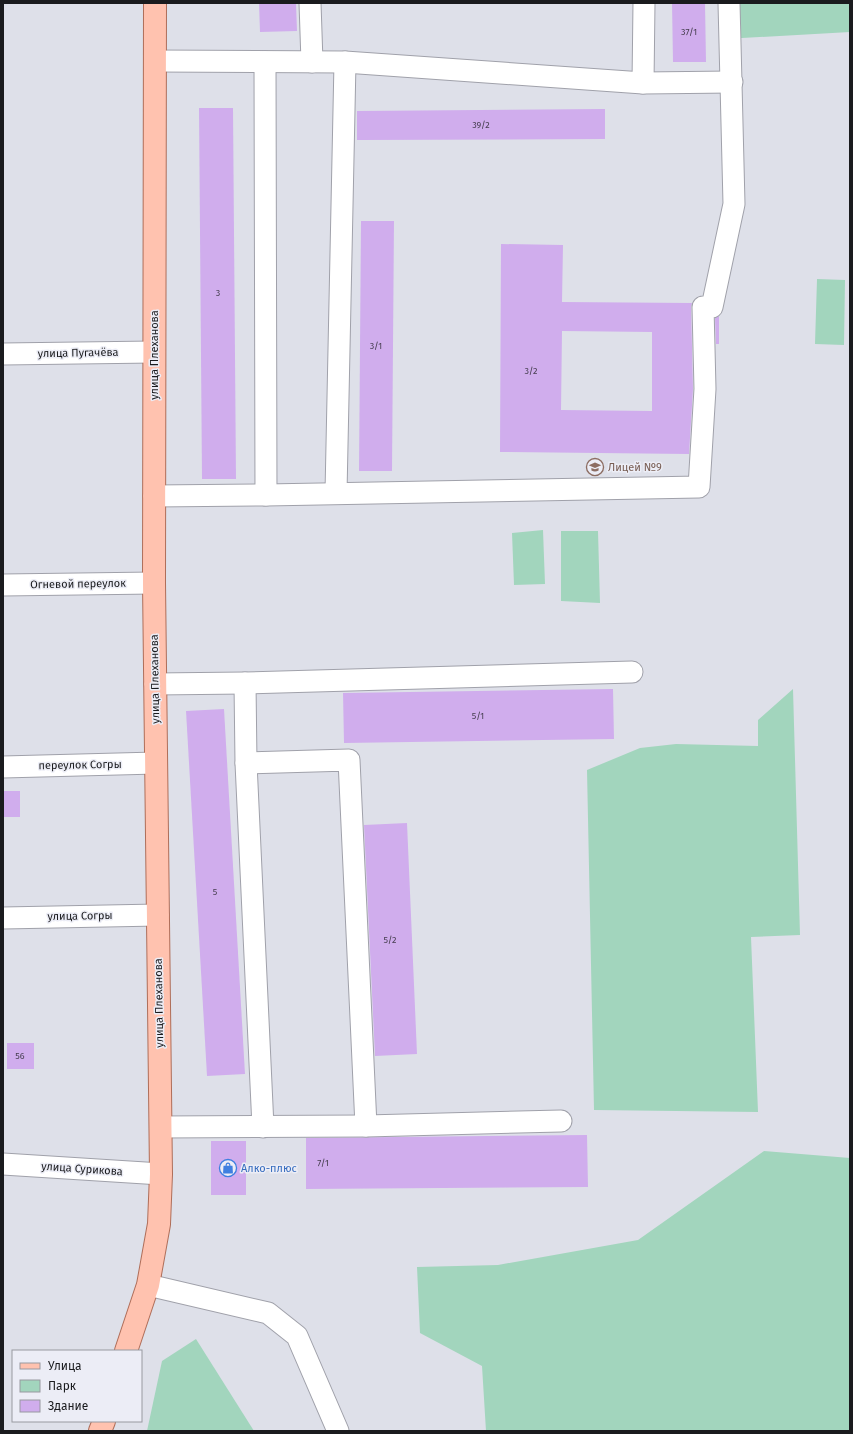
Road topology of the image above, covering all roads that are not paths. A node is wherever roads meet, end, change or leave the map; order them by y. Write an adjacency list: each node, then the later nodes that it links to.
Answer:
1 (155, 3): 5 (main road, улица Плеханова)
2 (310, 3): 7 (street)
3 (644, 3): 10 (street)
4 (728, 3): 9 (street)
5 (155, 61): 6 (street); 11 (main road, улица Плеханова)
6 (265, 62): 7 (street); 14 (street)
7 (312, 62): 8 (street)
8 (345, 62): 10 (street); 13 (street)
9 (732, 82): 10 (street); 13 (street)
10 (643, 83)
11 (154, 352): 12 (street, улица Пугачёва); 15 (main road, улица Плеханова)
12 (3, 354)
13 (336, 494): 14 (street)
14 (266, 495): 15 (street)
15 (154, 496): 16 (main road, улица Плеханова)
16 (154, 583): 17 (street, Огневой переулок); 20 (main road, улица Плеханова)
17 (3, 585)
18 (632, 672): 19 (street)
19 (245, 683): 20 (street); 22 (street)
20 (155, 684): 21 (main road, улица Плеханова)
21 (156, 763): 23 (street, переулок Согры); 24 (main road, улица Плеханова)
22 (246, 763): 27 (street); 29 (street)
23 (3, 767)
24 (158, 915): 25 (street, улица Согры); 28 (main road, улица Плеханова)
25 (3, 918)
26 (561, 1121): 27 (street)
27 (366, 1126): 29 (street)
28 (161, 1127): 29 (street); 31 (main road, улица Плеханова)
29 (264, 1127)
30 (3, 1164): 31 (street, улица Сурикова)
31 (161, 1174): 32 (main road, улица Плеханова)
32 (148, 1285): 33 (main road, улица Плеханова); 34 (street)
33 (126, 1350)
34 (338, 1431)

